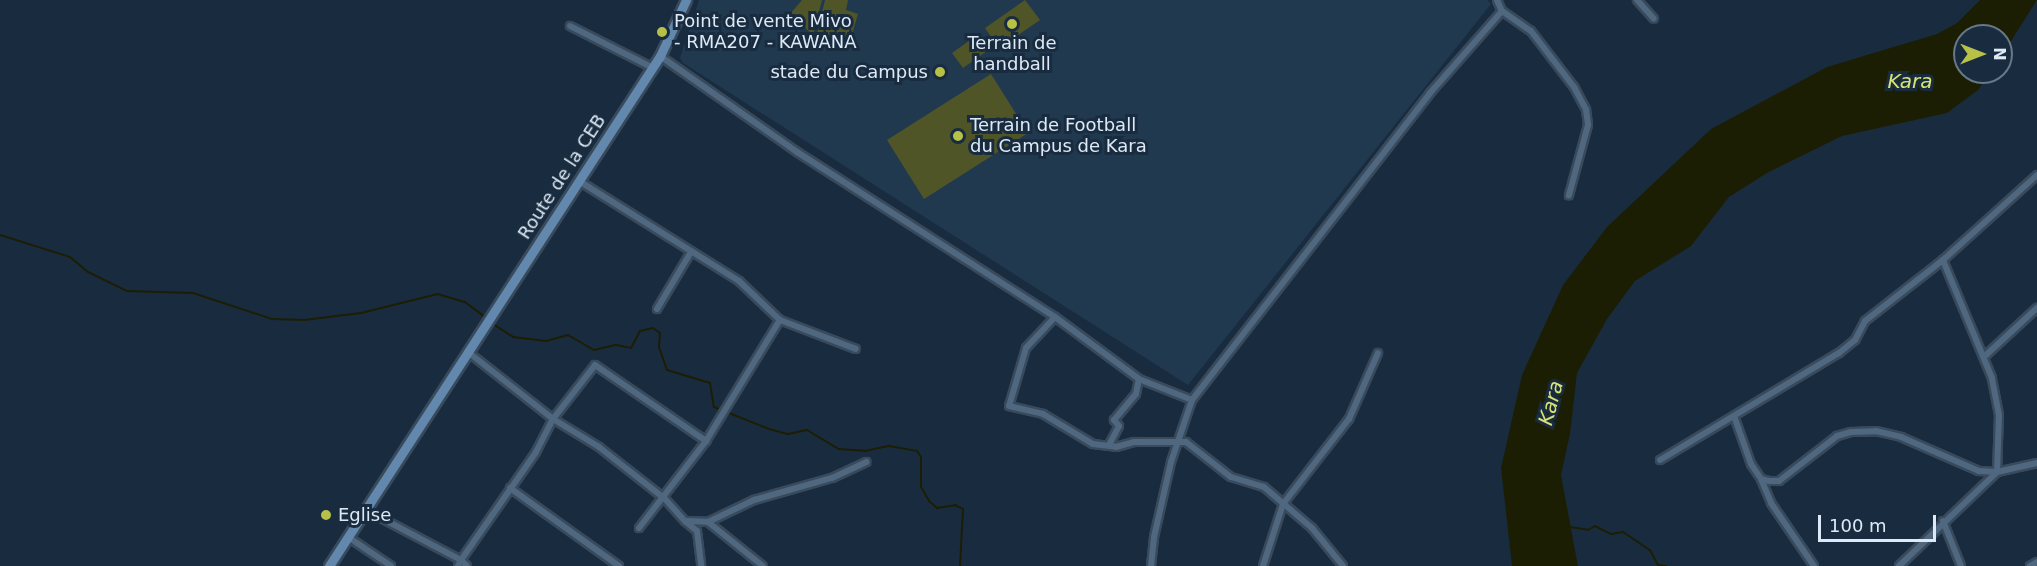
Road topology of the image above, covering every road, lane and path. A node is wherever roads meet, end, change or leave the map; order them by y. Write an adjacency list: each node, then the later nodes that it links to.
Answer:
1 (686, 0): 7 (main road, Route de la CEB)
2 (1497, 0): 4 (street)
3 (1637, 0): 5 (street)
4 (1502, 11): 11 (street); 23 (street)
5 (1653, 19)
6 (570, 26): 8 (street)
7 (660, 57): 8 (main road, Route de la CEB); 16 (street)
8 (653, 68): 10 (main road, Route de la CEB)
9 (2037, 175): 13 (street)
10 (579, 181): 12 (street); 19 (main road, Route de la CEB)
11 (1569, 195)
12 (691, 252): 15 (street); 17 (street)
13 (1943, 260): 21 (street); 24 (street)
14 (2037, 308): 21 (street)
15 (657, 309)
16 (1054, 317): 22 (street); 28 (street)
17 (780, 320): 18 (street); 26 (street)
18 (856, 349)
19 (468, 352): 25 (street); 37 (main road)
20 (1378, 353): 36 (street)
21 (1985, 356): 32 (street)
22 (1139, 379): 23 (street); 28 (street)
23 (1192, 400): 27 (street)
24 (1734, 416): 29 (street); 33 (street)
25 (553, 419): 26 (street); 34 (street); 35 (street)
26 (706, 441): 35 (street)
27 (1180, 441): 28 (street); 36 (street); 51 (street)
28 (1109, 445)
29 (1660, 460)
30 (867, 462): 40 (street)
31 (2037, 463): 32 (street)
32 (1997, 472): 33 (street); 39 (street)
33 (1761, 479): 54 (street)
34 (510, 488): 44 (street); 45 (street)
35 (665, 499): 38 (street); 41 (street)
36 (1283, 504): 52 (street); 53 (street)
37 (366, 510): 42 (main road); 44 (street)
38 (685, 521): 40 (street); 49 (street)
39 (1944, 521): 55 (street); 56 (street)
40 (708, 522): 50 (street)
41 (639, 528)
42 (348, 537): 46 (main road); 47 (street)
43 (2037, 562): 57 (street)
44 (459, 563): 48 (street)
45 (616, 565)
46 (328, 566)
47 (391, 566)
48 (467, 566)
49 (702, 566)
50 (763, 566)
51 (1151, 566)
52 (1263, 566)
53 (1343, 566)
54 (1814, 566)
55 (1899, 566)
56 (1961, 566)
57 (2030, 566)

